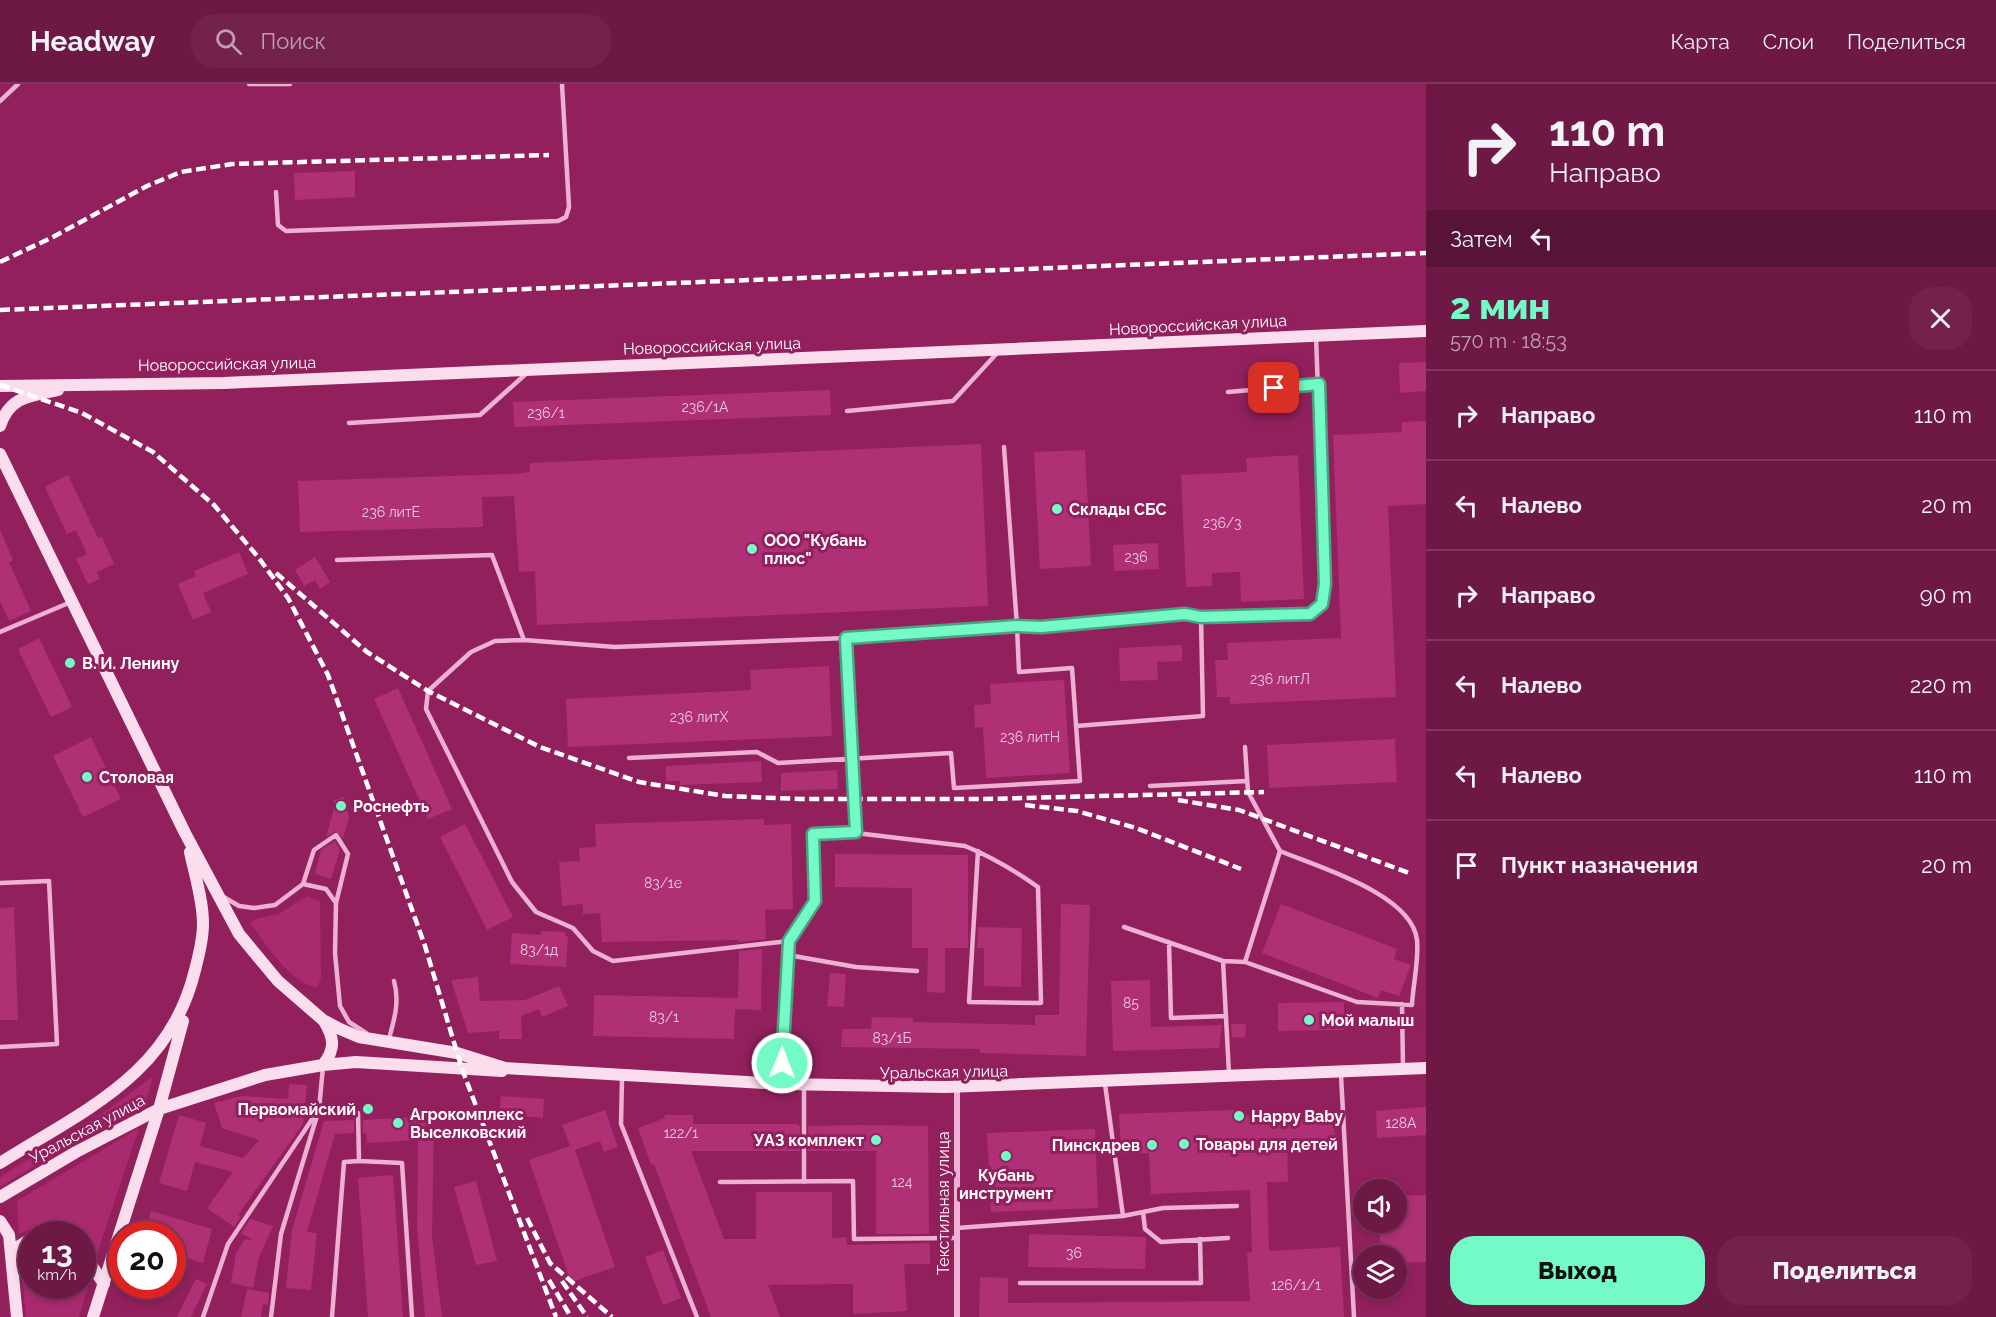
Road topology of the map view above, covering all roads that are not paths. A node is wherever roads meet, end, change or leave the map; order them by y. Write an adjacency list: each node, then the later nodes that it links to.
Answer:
1 (18, 84): 5 (lane)
2 (249, 84): 3 (lane)
3 (290, 84)
4 (562, 84): 6 (lane)
5 (0, 101)
6 (276, 192)
7 (1426, 331): 8 (main road, Новороссийская улица)
8 (1316, 336): 9 (main road, Новороссийская улица); 12 (lane)
9 (1001, 350): 10 (main road, Новороссийская улица); 15 (lane)
10 (531, 370): 11 (main road, Новороссийская улица); 16 (lane)
11 (95, 383): 13 (main road, Новороссийская улица); 17 (main road)
12 (1319, 384): 14 (lane); 22 (lane)
13 (0, 386)
14 (1228, 392)
15 (847, 411)
16 (349, 423)
17 (0, 426)
18 (1004, 447): 23 (lane)
19 (0, 454): 21 (main road)
20 (337, 560): 26 (lane)
21 (71, 602): 24 (lane); 34 (main road)
22 (1201, 617): 23 (lane); 27 (lane)
23 (1017, 626): 25 (lane); 27 (lane)
24 (0, 632)
25 (846, 638): 26 (lane); 30 (lane)
26 (524, 640): 42 (lane)
27 (1076, 726): 30 (lane)
28 (1245, 747): 31 (lane)
29 (629, 758): 30 (lane)
30 (852, 760): 33 (lane)
31 (1247, 781): 32 (lane); 36 (lane)
32 (1150, 786)
33 (856, 832): 35 (lane); 42 (lane)
34 (185, 834): 39 (main road); 49 (main road, Уральская улица)
35 (978, 851): 35 (lane)
36 (1280, 851): 46 (lane); 50 (lane)
37 (0, 884): 54 (lane)
38 (303, 884): 39 (lane); 40 (lane); 40 (lane)
39 (215, 891): 52 (main road)
40 (336, 903): 53 (lane)
41 (1124, 927): 43 (lane)
42 (789, 941): 44 (lane)
43 (1169, 942): 45 (lane); 51 (lane)
44 (788, 956): 47 (lane); 61 (lane)
45 (1223, 961): 46 (lane); 51 (lane)
46 (1245, 962): 50 (lane)
47 (917, 971)
48 (394, 981): 53 (lane)
49 (190, 994): 65 (main road); 68 (main road, Уральская улица)
50 (1402, 1004): 56 (lane)
51 (1226, 1016): 60 (lane)
52 (323, 1020): 53 (main road, Уральская улица); 55 (main road)
53 (387, 1042): 59 (main road, Уральская улица)
54 (0, 1047)
55 (323, 1065): 59 (main road, Уральская улица); 65 (main road, Уральская улица); 66 (lane)
56 (1403, 1069): 57 (main road, Уральская улица); 60 (main road, Уральская улица)
57 (1426, 1070): 58 (main road, Уральская улица)
58 (1341, 1075): 60 (main road, Уральская улица); 93 (lane)
59 (622, 1077): 61 (main road, Уральская улица); 64 (main road, Уральская улица); 91 (lane)
60 (1230, 1078): 62 (main road, Уральская улица); 63 (main road, Уральская улица)
61 (783, 1084): 63 (main road, Уральская улица)
62 (1105, 1084): 63 (main road, Уральская улица); 74 (lane)
63 (956, 1088): 64 (main road, Уральская улица); 76 (street, Текстильная улица)
64 (804, 1089): 70 (lane)
65 (159, 1109): 71 (main road, Уральская улица); 84 (main road)
66 (319, 1109): 67 (lane); 87 (lane); 88 (lane)
67 (359, 1161): 89 (lane); 90 (lane)
68 (0, 1163)
69 (720, 1182): 70 (lane)
70 (804, 1182): 77 (lane)
71 (0, 1197)
72 (1237, 1206): 73 (lane)
73 (1143, 1212): 74 (lane); 79 (lane)
74 (1123, 1216): 76 (lane)
75 (0, 1221): 81 (main road)
76 (957, 1227): 77 (street, Текстильная улица)
77 (957, 1238): 92 (street, Текстильная улица)
78 (1228, 1238): 79 (lane)
79 (1200, 1239): 83 (lane)
80 (18, 1247): 81 (main road)
81 (11, 1251): 85 (main road)
82 (96, 1272): 84 (main road)
83 (1020, 1283)
84 (104, 1284): 86 (main road)
85 (17, 1317)
86 (93, 1317)
87 (204, 1317)
88 (271, 1317)
89 (332, 1317)
90 (412, 1317)
91 (697, 1317)
92 (957, 1317)
93 (1354, 1317)

